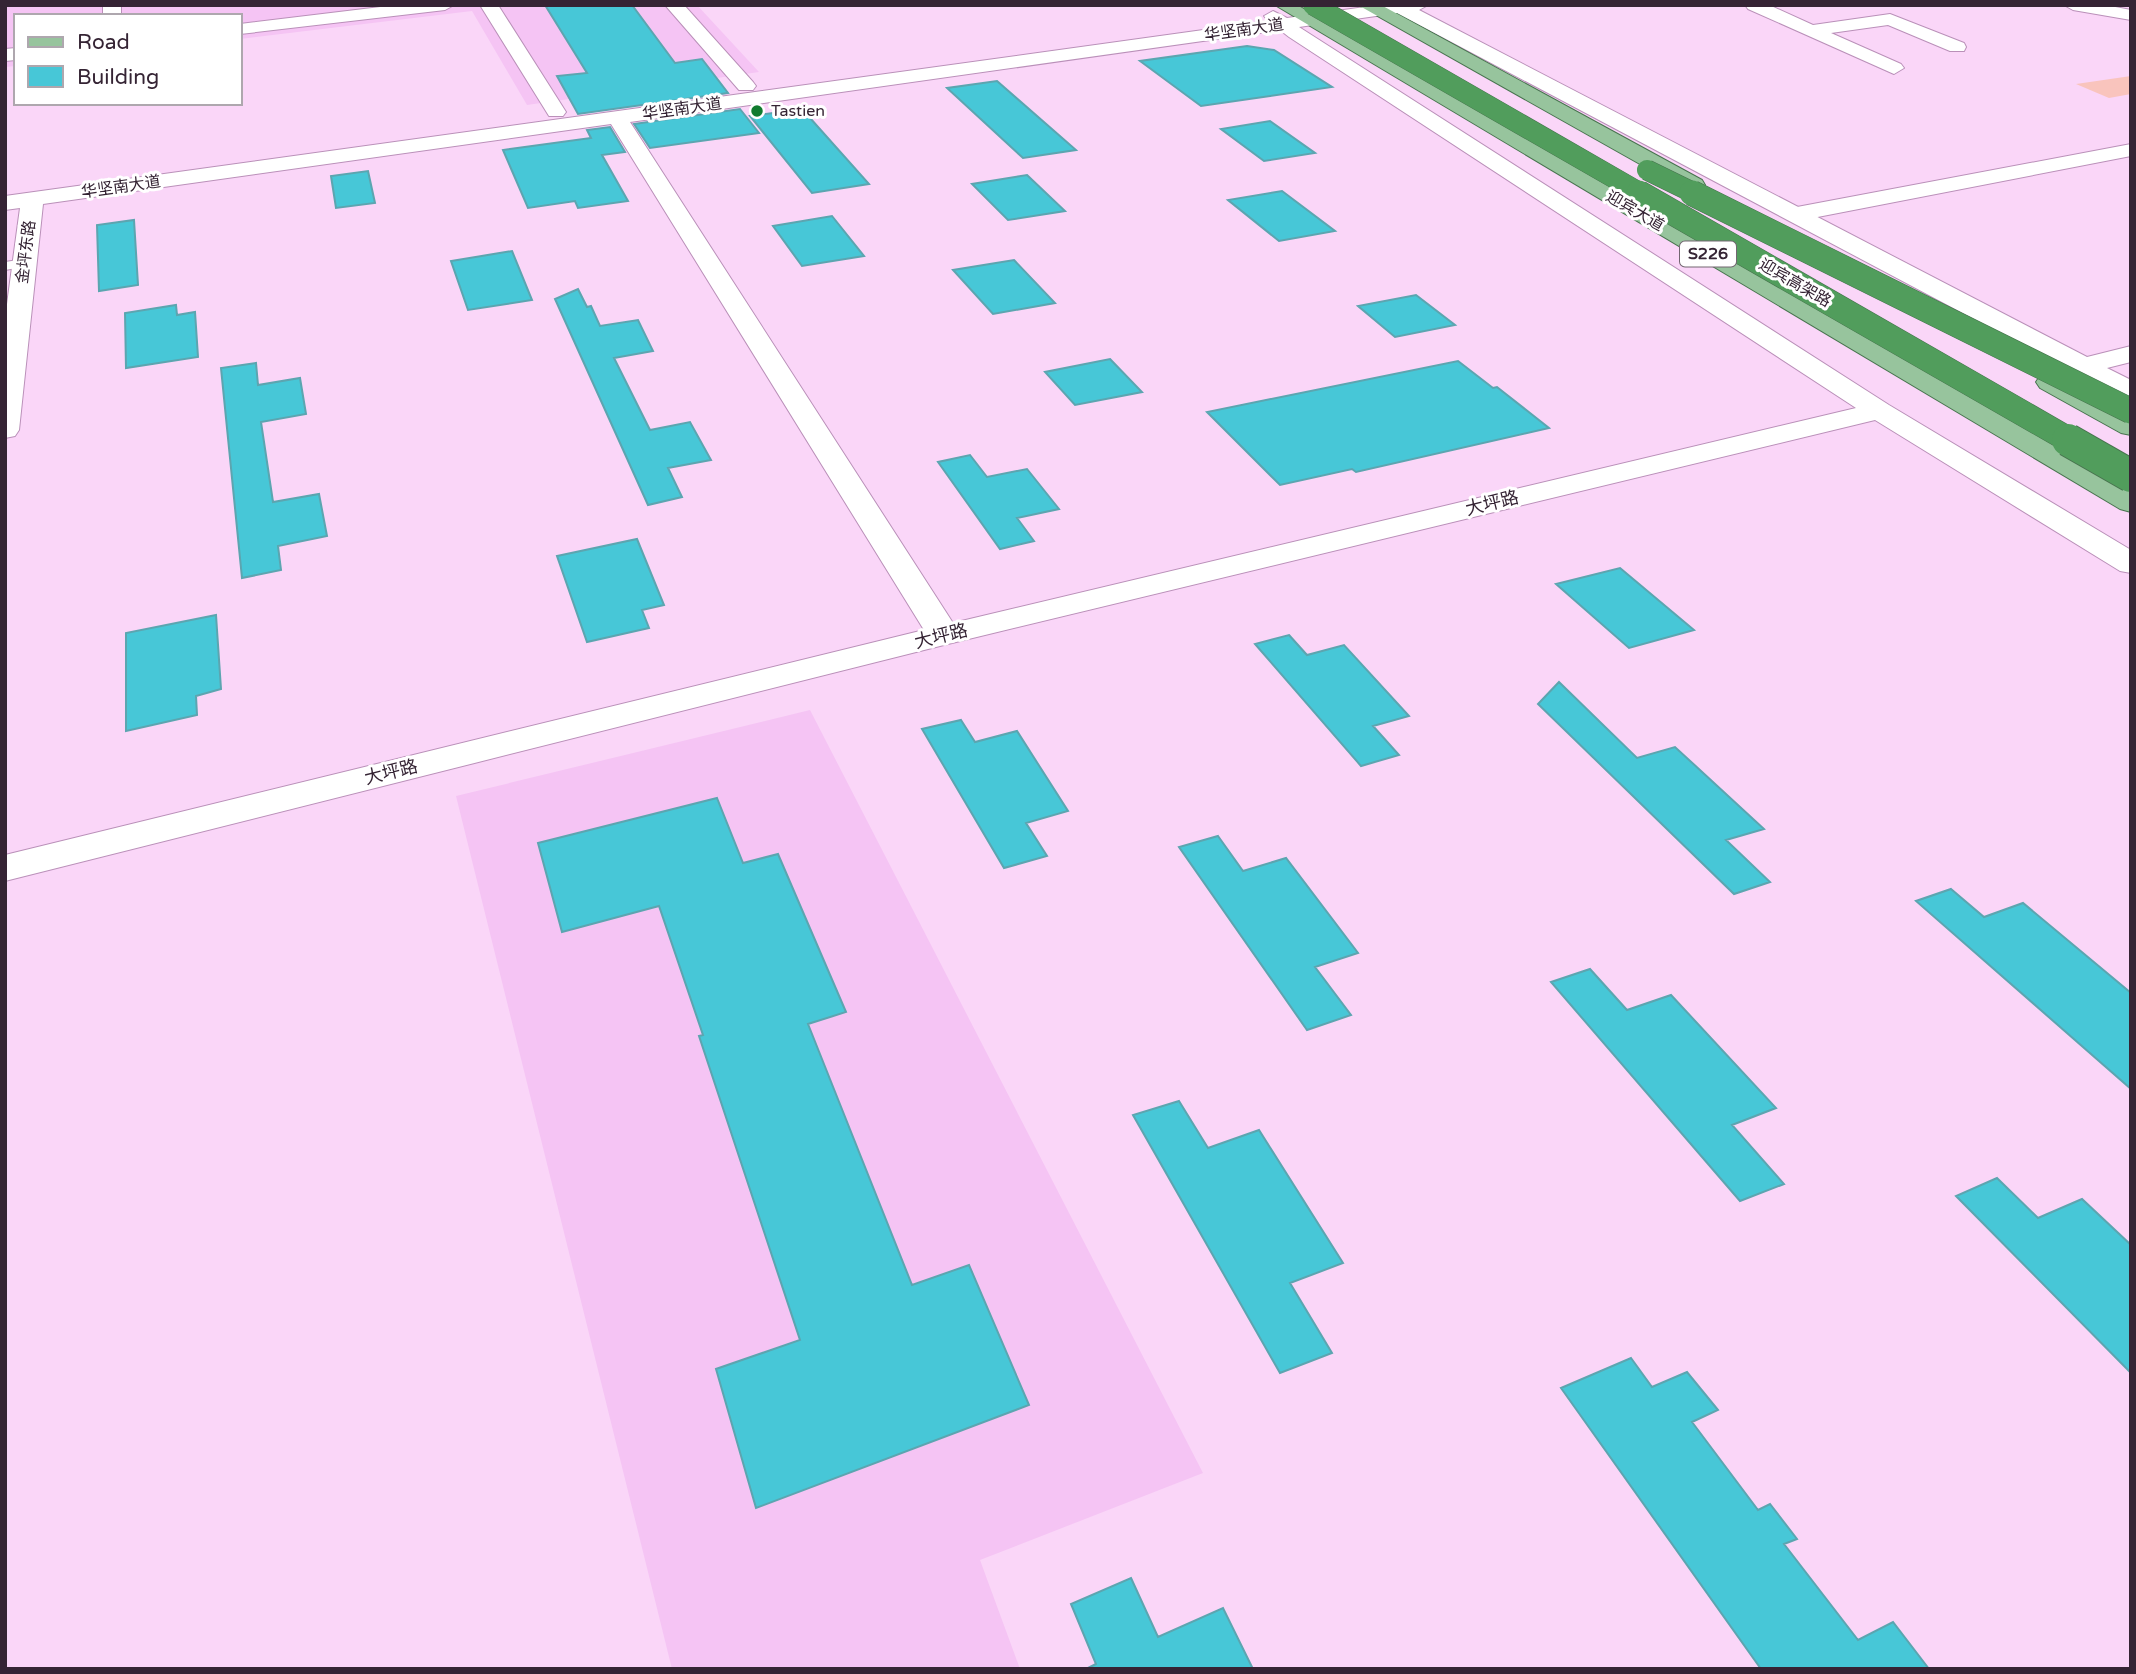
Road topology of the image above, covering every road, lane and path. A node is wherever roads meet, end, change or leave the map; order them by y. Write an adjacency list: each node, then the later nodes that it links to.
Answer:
1 (445, 5): 10 (street)
2 (489, 5): 15 (street)
3 (674, 5): 14 (street)
4 (1341, 5): 8 (street, 华坚南大道); 17 (highway, 迎宾高架路)
5 (1754, 5): 11 (street)
6 (2073, 5): 9 (street)
7 (1392, 7): 8 (street, 华坚南大道); 20 (street); 26 (main road)
8 (1288, 12): 14 (street, 华坚南大道); 16 (street, 华坚南大道); 18 (main road, 迎宾大道 / S226); 23 (street); 38 (highway, 迎宾高架路, bridge)
9 (2131, 15)
10 (242, 29)
11 (1813, 30): 12 (street); 13 (street)
12 (1957, 47)
13 (1894, 68)
14 (746, 86): 15 (street, 华坚南大道)
15 (556, 112): 21 (street, 华坚南大道)
16 (617, 118): 22 (street, 华坚南大道); 43 (street)
17 (1556, 125): 28 (highway, 迎宾高架路); 34 (highway, bridge)
18 (1491, 126): 23 (street); 39 (main road, 迎宾大道 / S226)
19 (2131, 150): 25 (street)
20 (1711, 171): 25 (street); 26 (street)
21 (5, 189)
22 (33, 199): 24 (street, 华坚南大道); 27 (street, 金坪东路)
23 (1551, 199): 33 (street)
24 (5, 203)
25 (1797, 215): 30 (street)
26 (1802, 246): 35 (main road)
27 (15, 264): 36 (street, 金坪东路)
28 (1963, 353)
29 (2131, 354): 30 (street)
30 (2082, 366): 32 (street)
31 (2023, 386): 37 (highway)
32 (2131, 391)
33 (1879, 411): 40 (street); 43 (street, 大坪路)
34 (2131, 411)
35 (2131, 427)
36 (5, 430)
37 (2131, 446)
38 (2131, 476)
39 (2131, 503)
40 (2054, 517): 41 (street); 42 (street)
41 (2131, 542)
42 (2131, 564)
43 (944, 635): 44 (street, 大坪路)
44 (5, 868)

